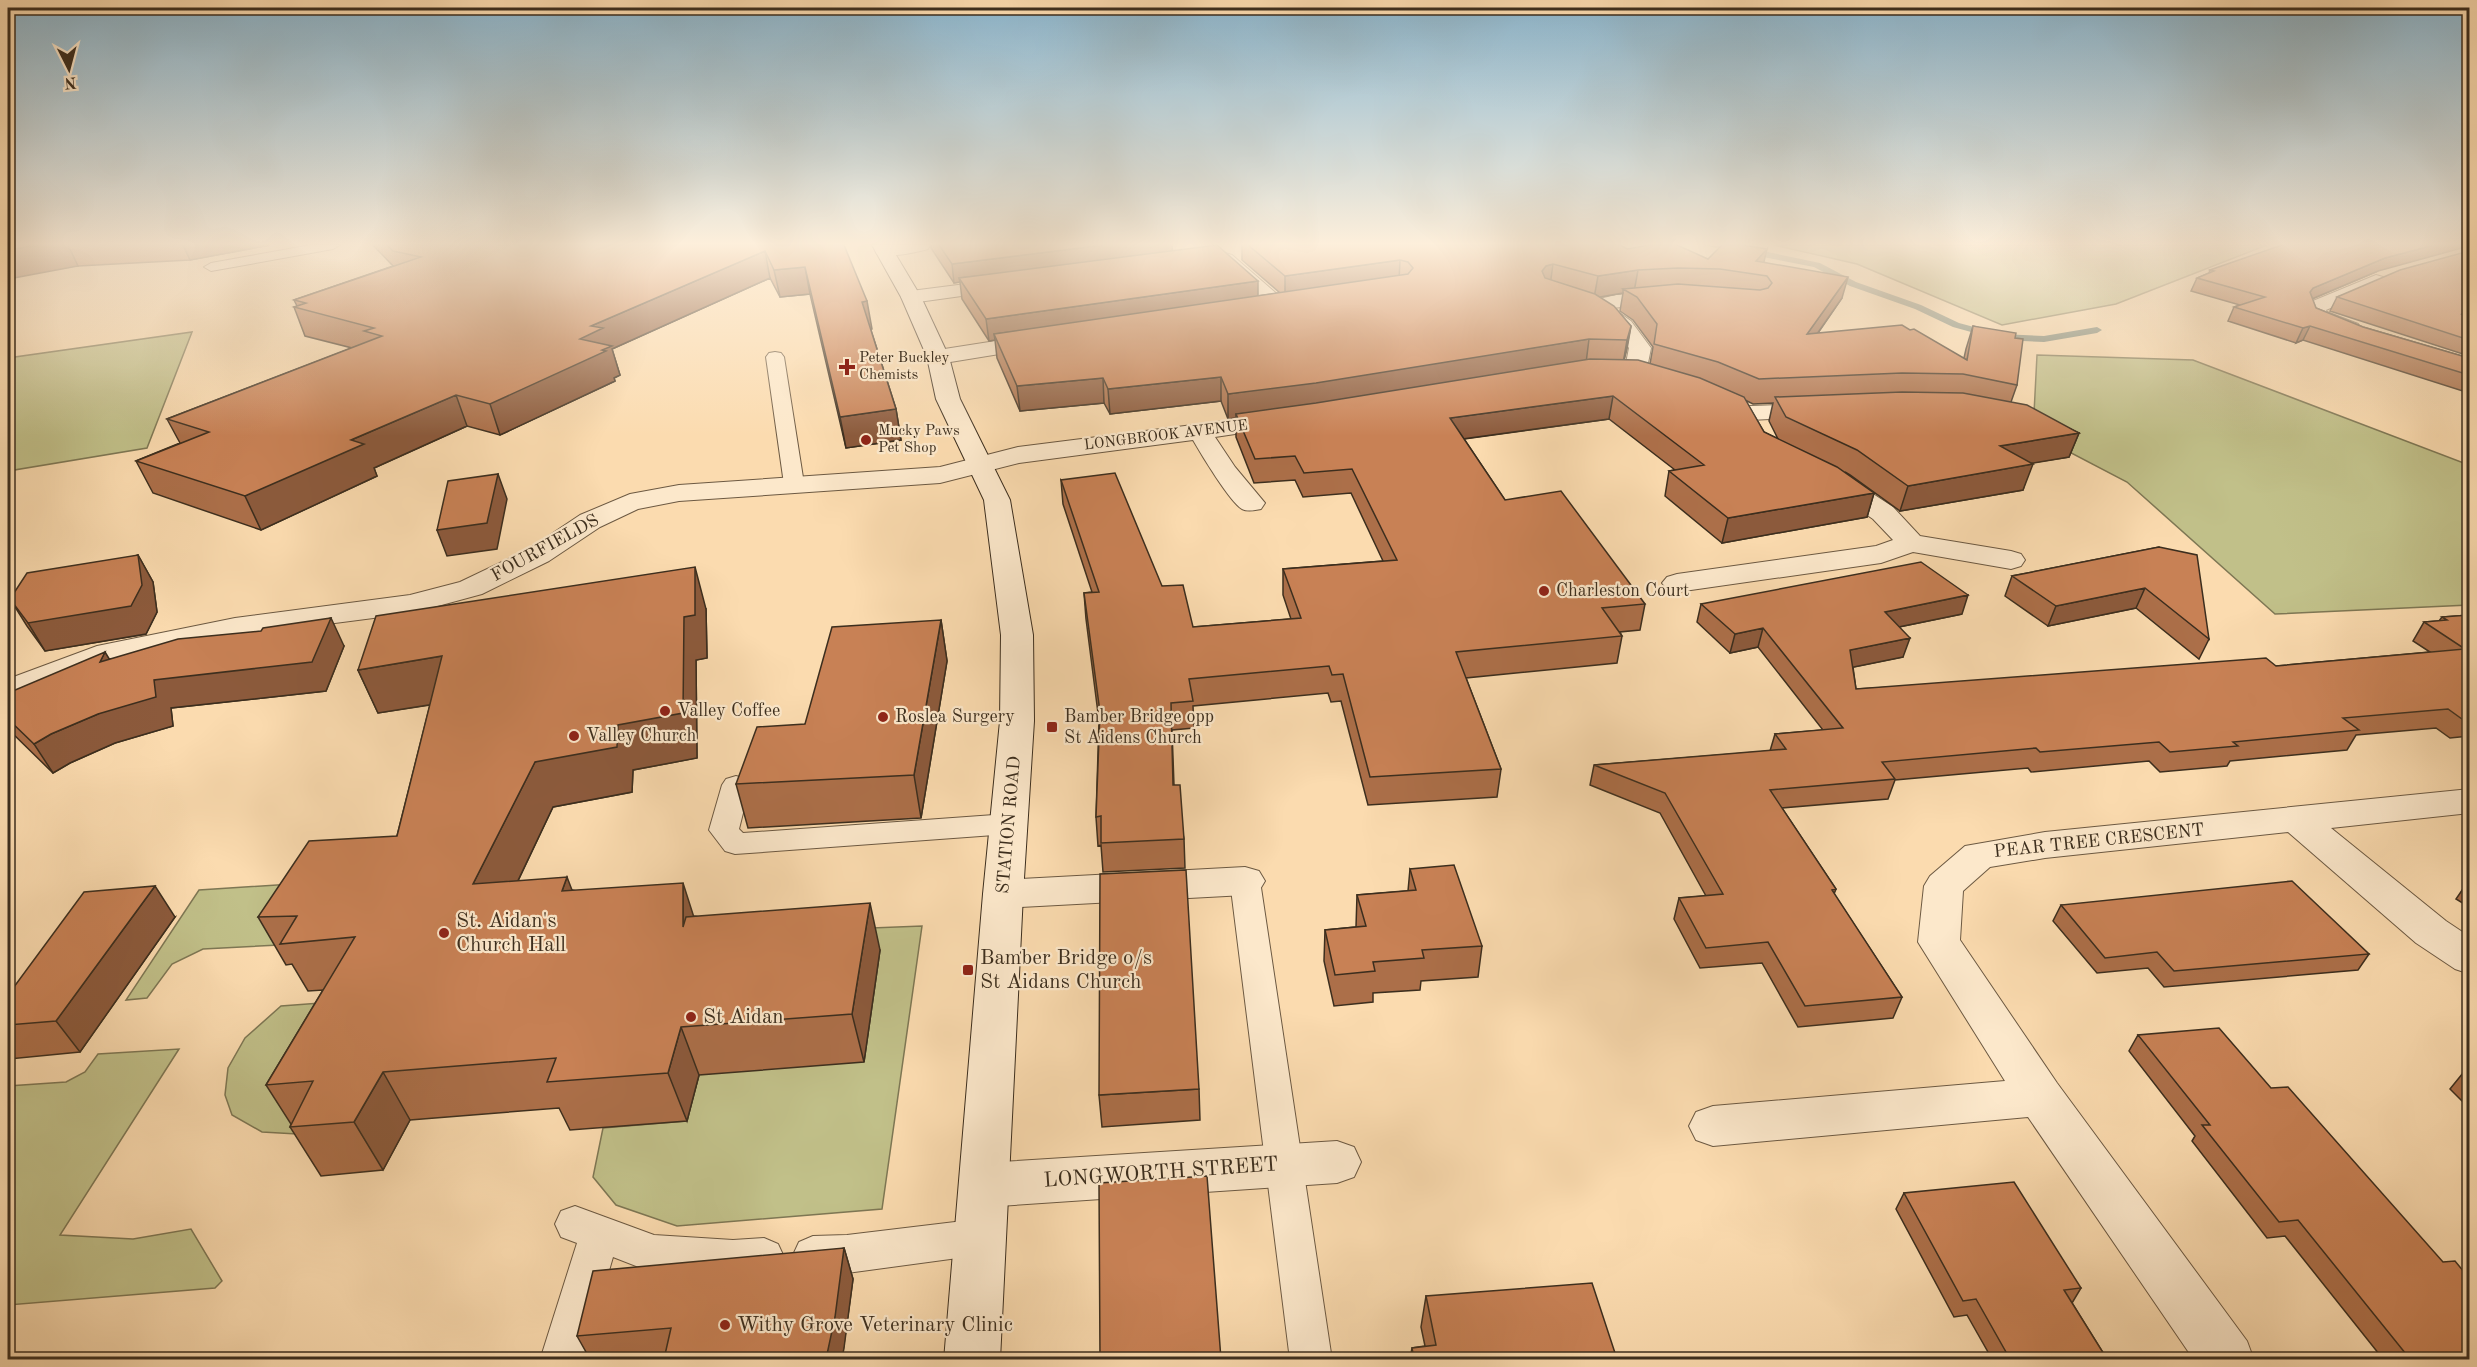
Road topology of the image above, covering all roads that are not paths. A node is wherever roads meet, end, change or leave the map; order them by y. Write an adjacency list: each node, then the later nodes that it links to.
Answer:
1 (916, 309): 7 (street, STATION ROAD)
2 (1598, 309): 8 (street)
3 (2315, 309): 4 (street)
4 (2365, 334)
5 (1055, 339): 7 (street)
6 (775, 357): 15 (lane)
7 (938, 357): 13 (street, STATION ROAD)
8 (1636, 375)
9 (1842, 409): 12 (street)
10 (1304, 418): 11 (street, LONGBROOK AVENUE)
11 (1200, 432): 13 (street, LONGBROOK AVENUE); 16 (street)
12 (1764, 439)
13 (982, 465): 15 (street, FOURFIELDS); 24 (street, STATION ROAD)
14 (1809, 468): 17 (street)
15 (794, 484): 20 (street, FOURFIELDS)
16 (1251, 503)
17 (1911, 543): 18 (street); 19 (street)
18 (2011, 560)
19 (1677, 583)
20 (8, 690)
21 (736, 785): 24 (lane)
22 (2469, 801): 23 (street, PEAR TREE CRESCENT)
23 (2297, 820): 27 (street); 28 (street, PEAR TREE CRESCENT)
24 (1008, 824): 26 (street, STATION ROAD)
25 (1245, 881): 26 (street); 31 (lane)
26 (1003, 894): 32 (street, STATION ROAD)
27 (2469, 958)
28 (2040, 1097): 29 (street); 37 (street, PEAR TREE CRESCENT)
29 (1713, 1126)
30 (1337, 1162): 31 (street, LONGWORTH STREET)
31 (1284, 1166): 32 (street, LONGWORTH STREET); 36 (lane)
32 (984, 1185): 33 (street, STATION ROAD)
33 (980, 1237): 34 (lane); 35 (street, STATION ROAD)
34 (561, 1359)
35 (972, 1359)
36 (1311, 1359)
37 (2227, 1359)

